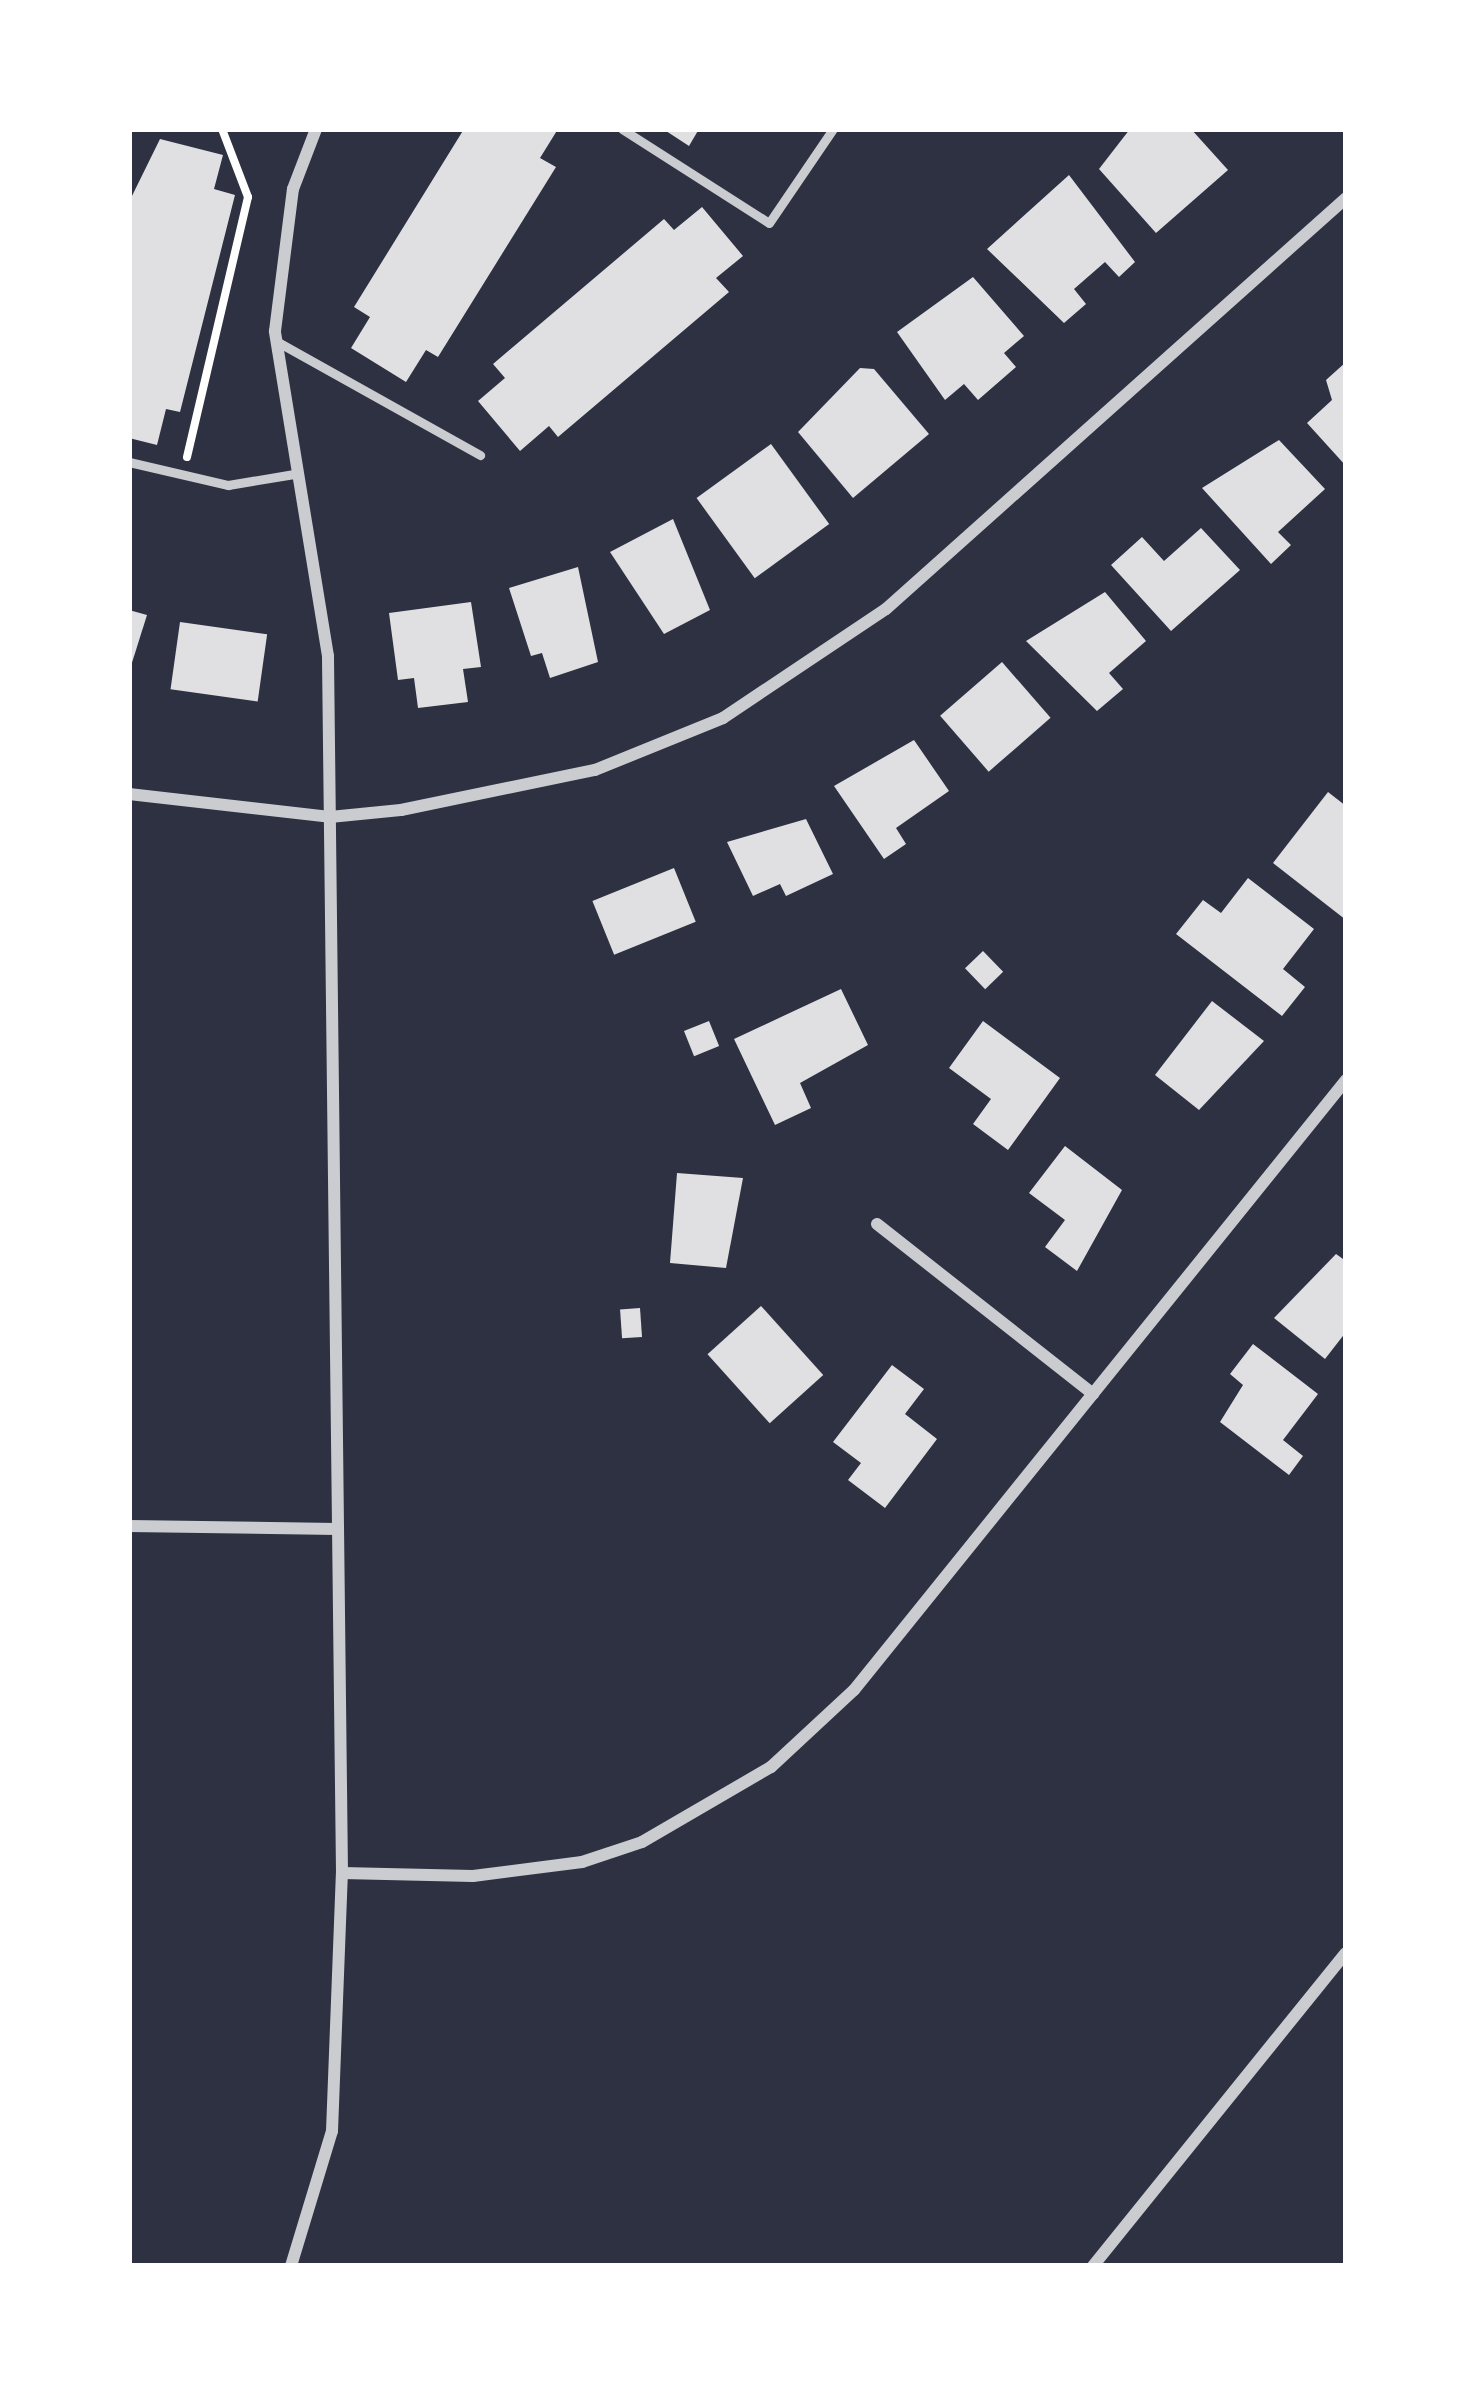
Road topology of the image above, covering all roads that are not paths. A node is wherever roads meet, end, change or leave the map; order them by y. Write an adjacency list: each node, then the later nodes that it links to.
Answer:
1 (622, 129): 2 (lane)
2 (833, 129)
3 (311, 130): 5 (street)
4 (1346, 198): 10 (street)
5 (276, 341): 6 (lane); 8 (street)
6 (480, 454)
7 (129, 462): 8 (lane)
8 (294, 474): 10 (street)
9 (129, 794): 10 (street)
10 (331, 817): 15 (street)
11 (1346, 1080): 13 (street)
12 (878, 1224): 13 (street)
13 (1094, 1394): 16 (street)
14 (129, 1526): 15 (street)
15 (337, 1529): 16 (street)
16 (342, 1873): 18 (street)
17 (1346, 1953): 19 (street)
18 (291, 2266)
19 (1094, 2266)

